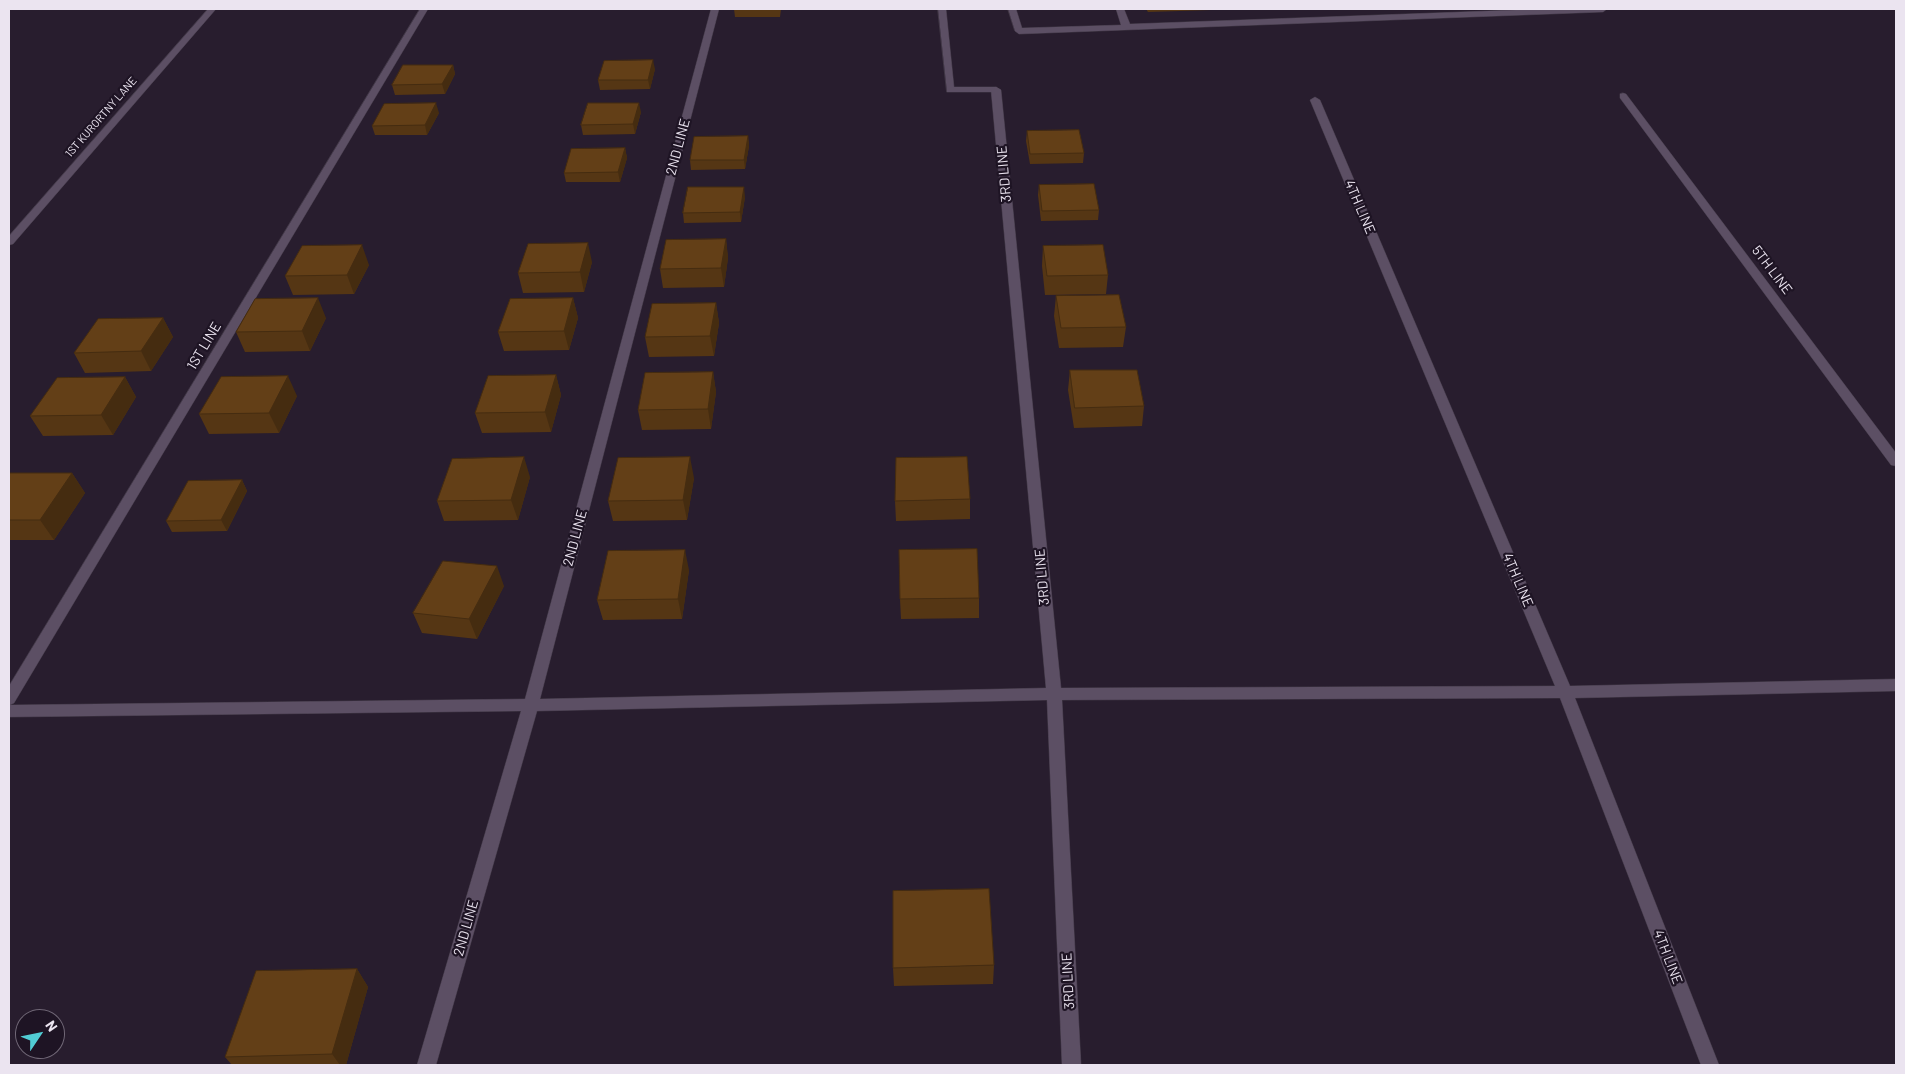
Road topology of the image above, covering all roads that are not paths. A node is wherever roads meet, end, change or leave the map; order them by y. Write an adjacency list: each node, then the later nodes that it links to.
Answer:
1 (212, 9): 11 (street, 1ST KURORTNY LANE)
2 (424, 9): 16 (street, 1ST LINE)
3 (715, 9): 17 (street, 2ND LINE)
4 (942, 9): 15 (street, 3RD LINE)
5 (1012, 9): 8 (street)
6 (1120, 9): 8 (street)
7 (1603, 9): 8 (street)
8 (1126, 26)
9 (1623, 96): 12 (street, 5TH LINE)
10 (1315, 100): 14 (street, 4TH LINE)
11 (9, 242)
12 (1896, 462)
13 (1896, 685): 14 (street)
14 (1565, 692): 15 (street); 21 (street, 4TH LINE)
15 (1054, 694): 17 (street); 20 (street, 3RD LINE)
16 (9, 699)
17 (531, 705): 18 (street); 19 (street, 2ND LINE)
18 (9, 711)
19 (426, 1065)
20 (1072, 1065)
21 (1710, 1065)

